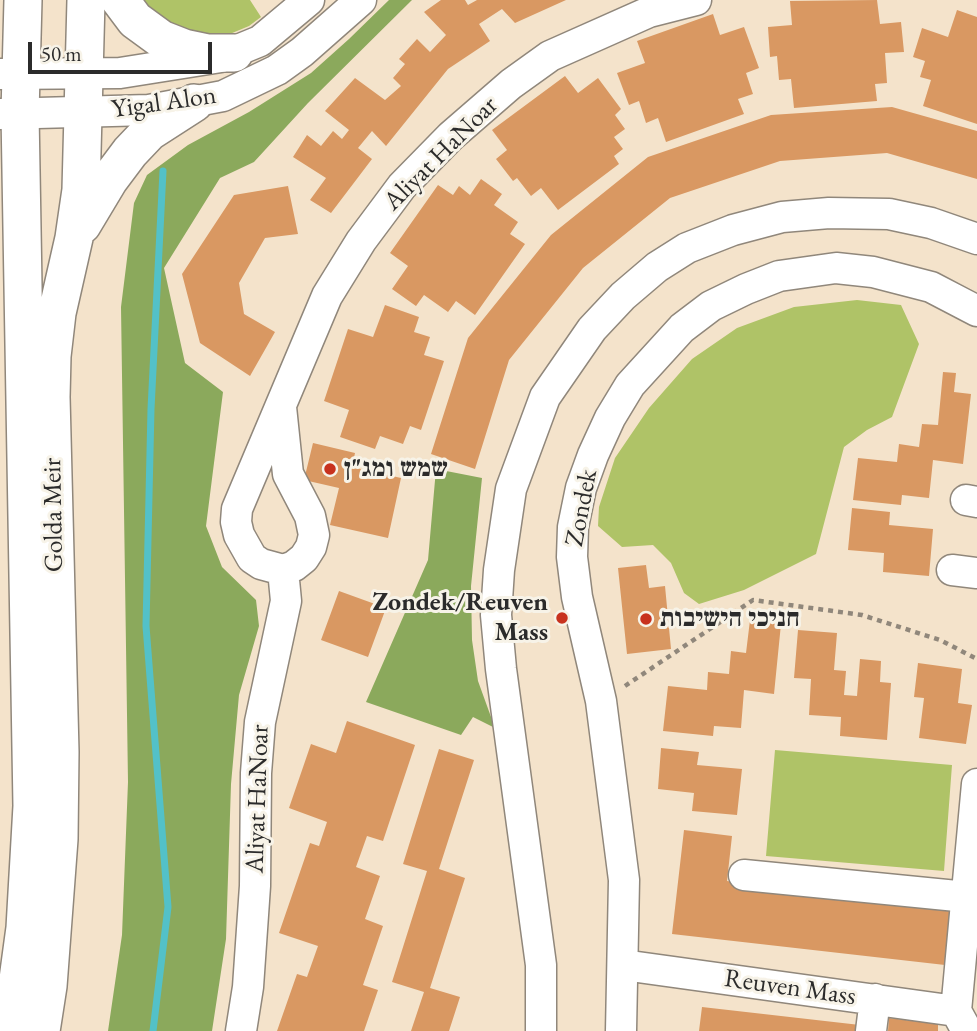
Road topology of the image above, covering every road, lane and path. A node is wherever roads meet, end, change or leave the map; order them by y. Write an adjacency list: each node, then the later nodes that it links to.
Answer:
1 (23, 0): 8 (main road, Golda Meir)
2 (86, 0): 9 (main road, Golda Meir)
3 (120, 0): 7 (main road)
4 (309, 0): 7 (street, Yigal Alon)
5 (360, 0): 10 (street, Yigal Alon)
6 (696, 0): 18 (street, Aliyat HaNoar)
7 (234, 53): 9 (street, Yigal Alon)
8 (10, 74): 9 (street, Yigal Alon); 12 (main road, Golda Meir)
9 (83, 74): 11 (main road, Golda Meir)
10 (194, 103): 11 (street, Yigal Alon); 14 (main road)
11 (82, 112): 12 (street, Yigal Alon); 14 (main road, Golda Meir)
12 (10, 114): 16 (main road, Golda Meir)
13 (0, 200): 16 (main road)
14 (74, 238): 29 (main road, Golda Meir)
15 (977, 239): 31 (street)
16 (23, 242): 28 (main road, Golda Meir)
17 (977, 311): 21 (street, Zondek)
18 (281, 407): 19 (street, Aliyat HaNoar); 19 (street, Aliyat HaNoar)
19 (283, 570): 30 (street, Aliyat HaNoar)
20 (977, 659): 21 (path)
21 (601, 701): 25 (street, Zondek)
22 (977, 785): 24 (street)
23 (744, 875): 24 (street)
24 (967, 897): 27 (street)
25 (623, 965): 26 (street, Reuven Mass); 32 (street, Zondek)
26 (875, 999): 27 (street, Reuven Mass); 33 (street)
27 (962, 1021)
28 (12, 1031)
29 (41, 1031)
30 (241, 1031)
31 (541, 1031)
32 (621, 1031)
33 (871, 1031)

